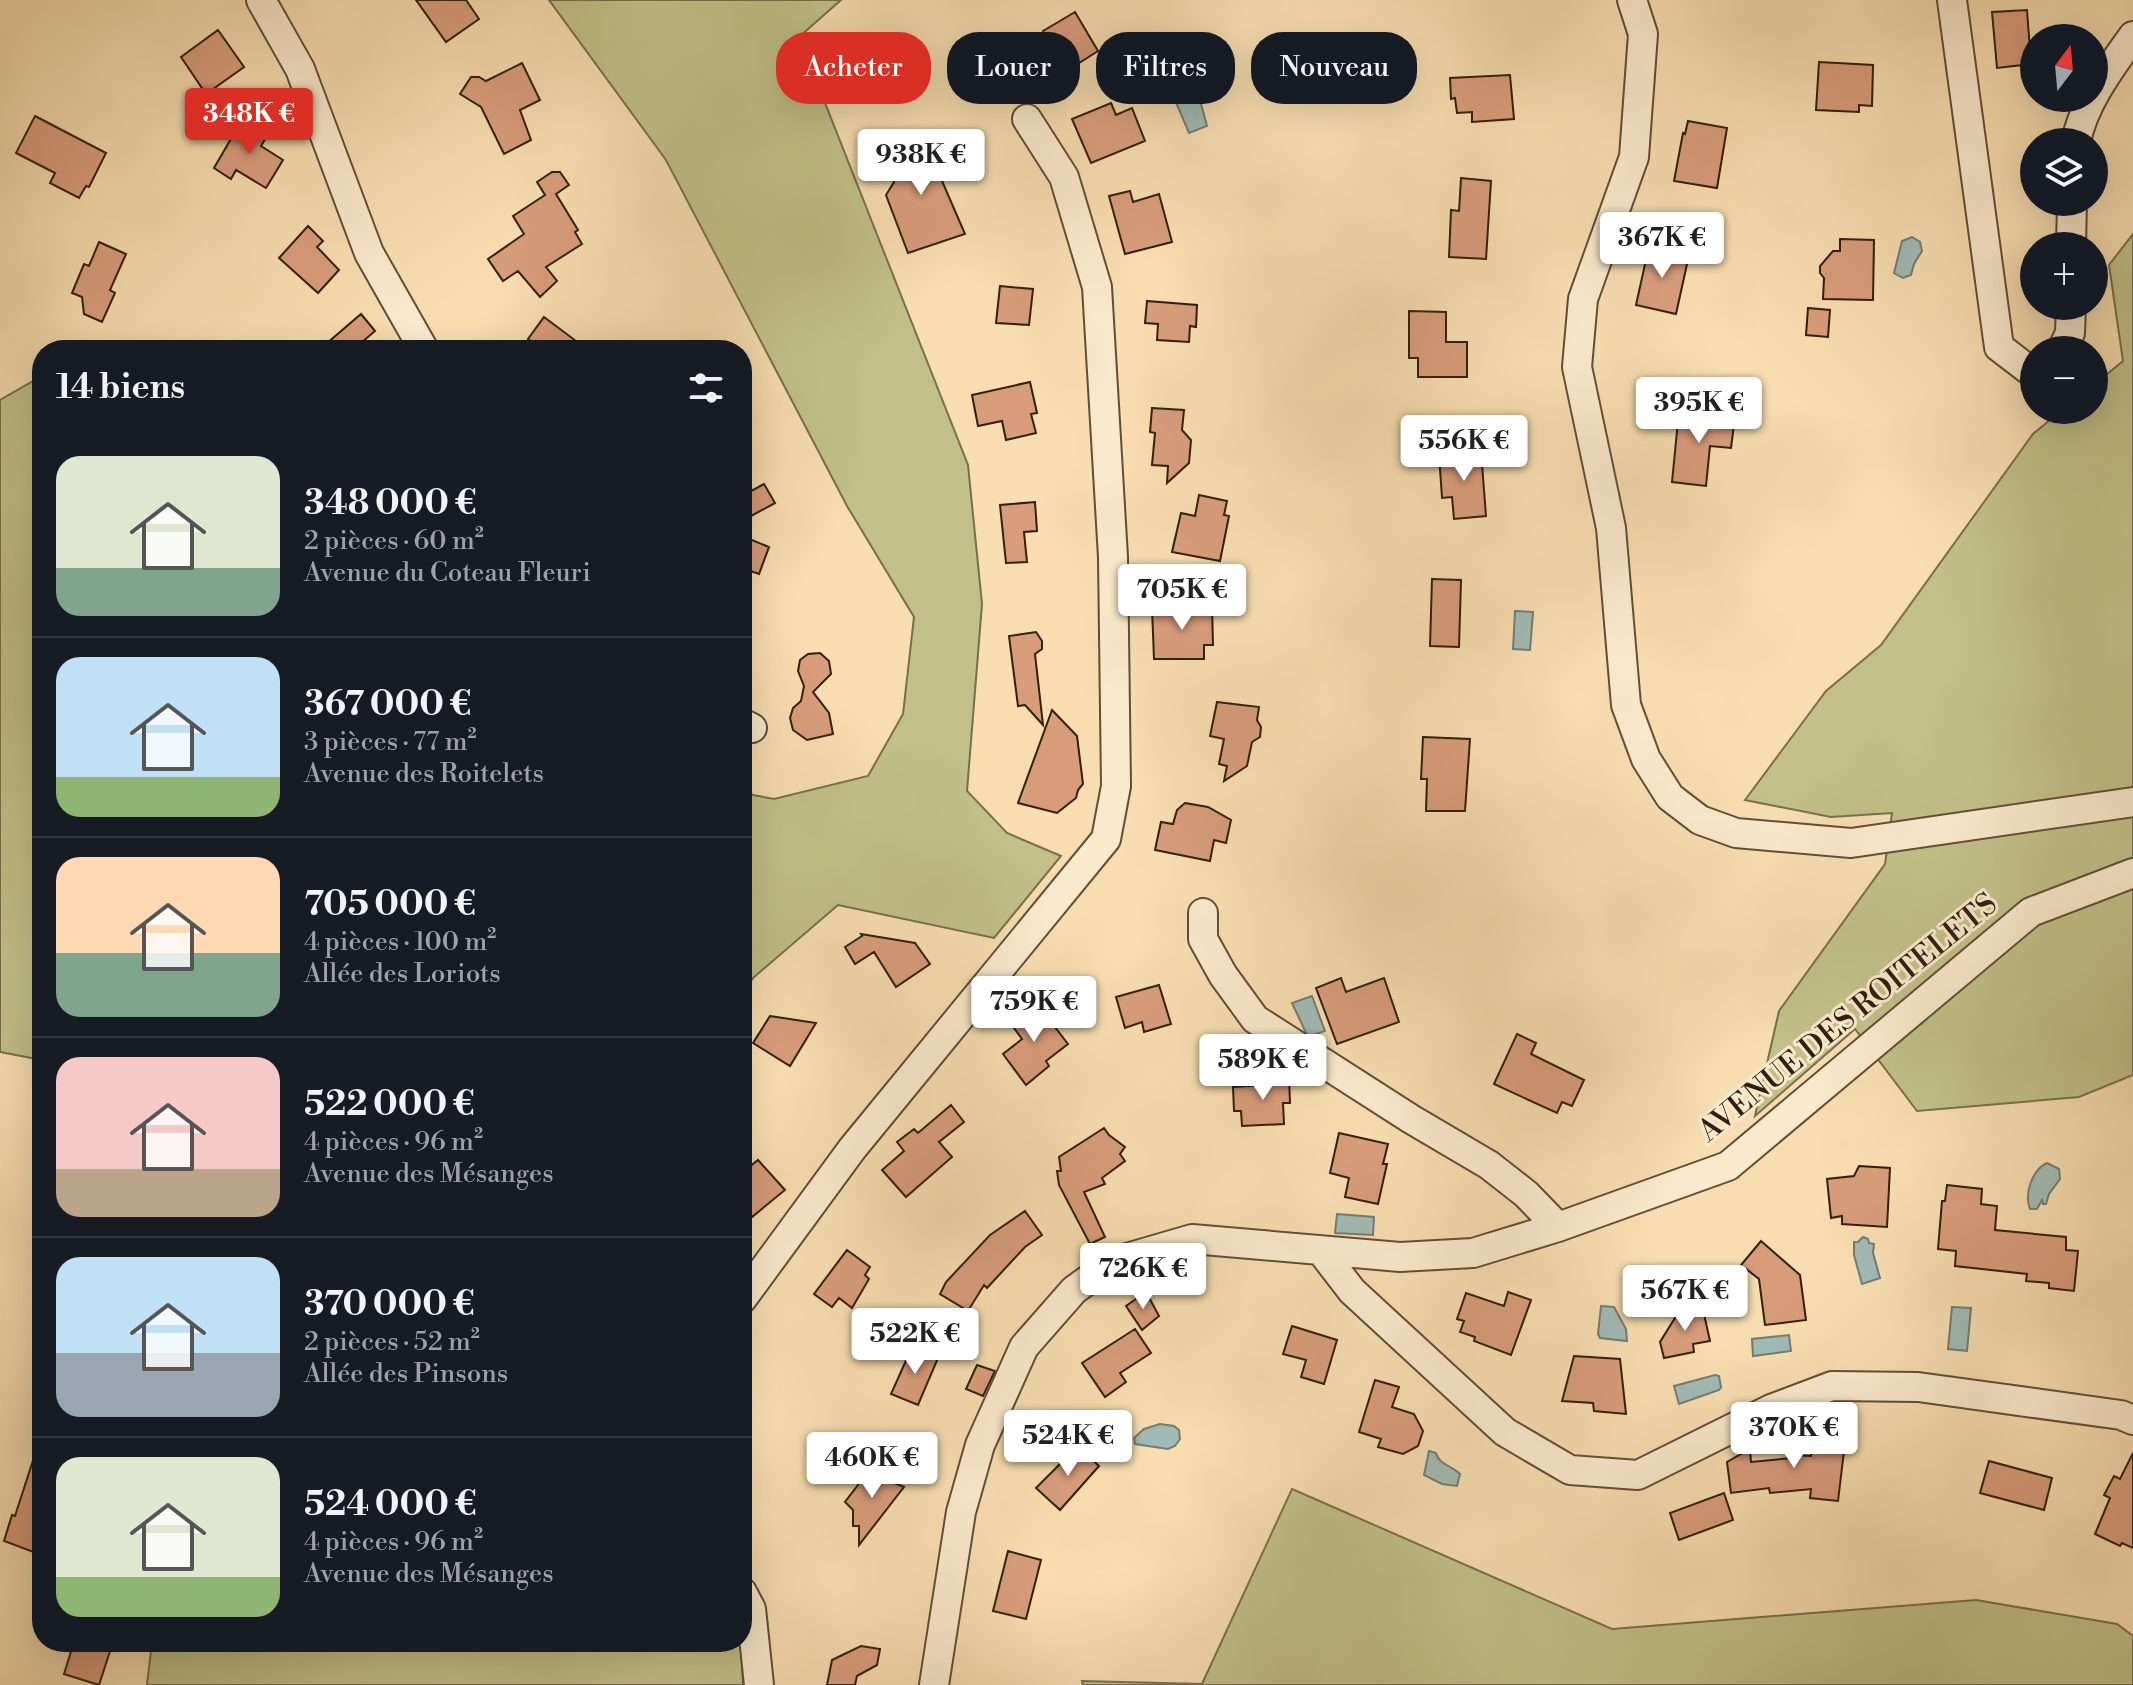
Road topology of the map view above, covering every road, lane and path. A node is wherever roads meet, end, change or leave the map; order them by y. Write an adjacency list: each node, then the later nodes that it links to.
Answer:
1 (261, 0): 7 (street)
2 (1632, 0): 9 (street)
3 (1952, 0): 8 (street)
4 (2133, 36): 6 (street)
5 (1027, 119): 14 (street)
6 (2080, 128)
7 (418, 340)
8 (2020, 363)
9 (2133, 802)
10 (2133, 873): 12 (street, AVENUE DES ROITELETS)
11 (1203, 913): 12 (street)
12 (1558, 1227): 13 (street, AVENUE DES ROITELETS)
13 (1322, 1252): 15 (street); 18 (street, AVENUE DES ROITELETS)
14 (752, 1285)
15 (2133, 1420)
16 (752, 1618): 17 (street)
17 (759, 1685)
18 (934, 1685)

